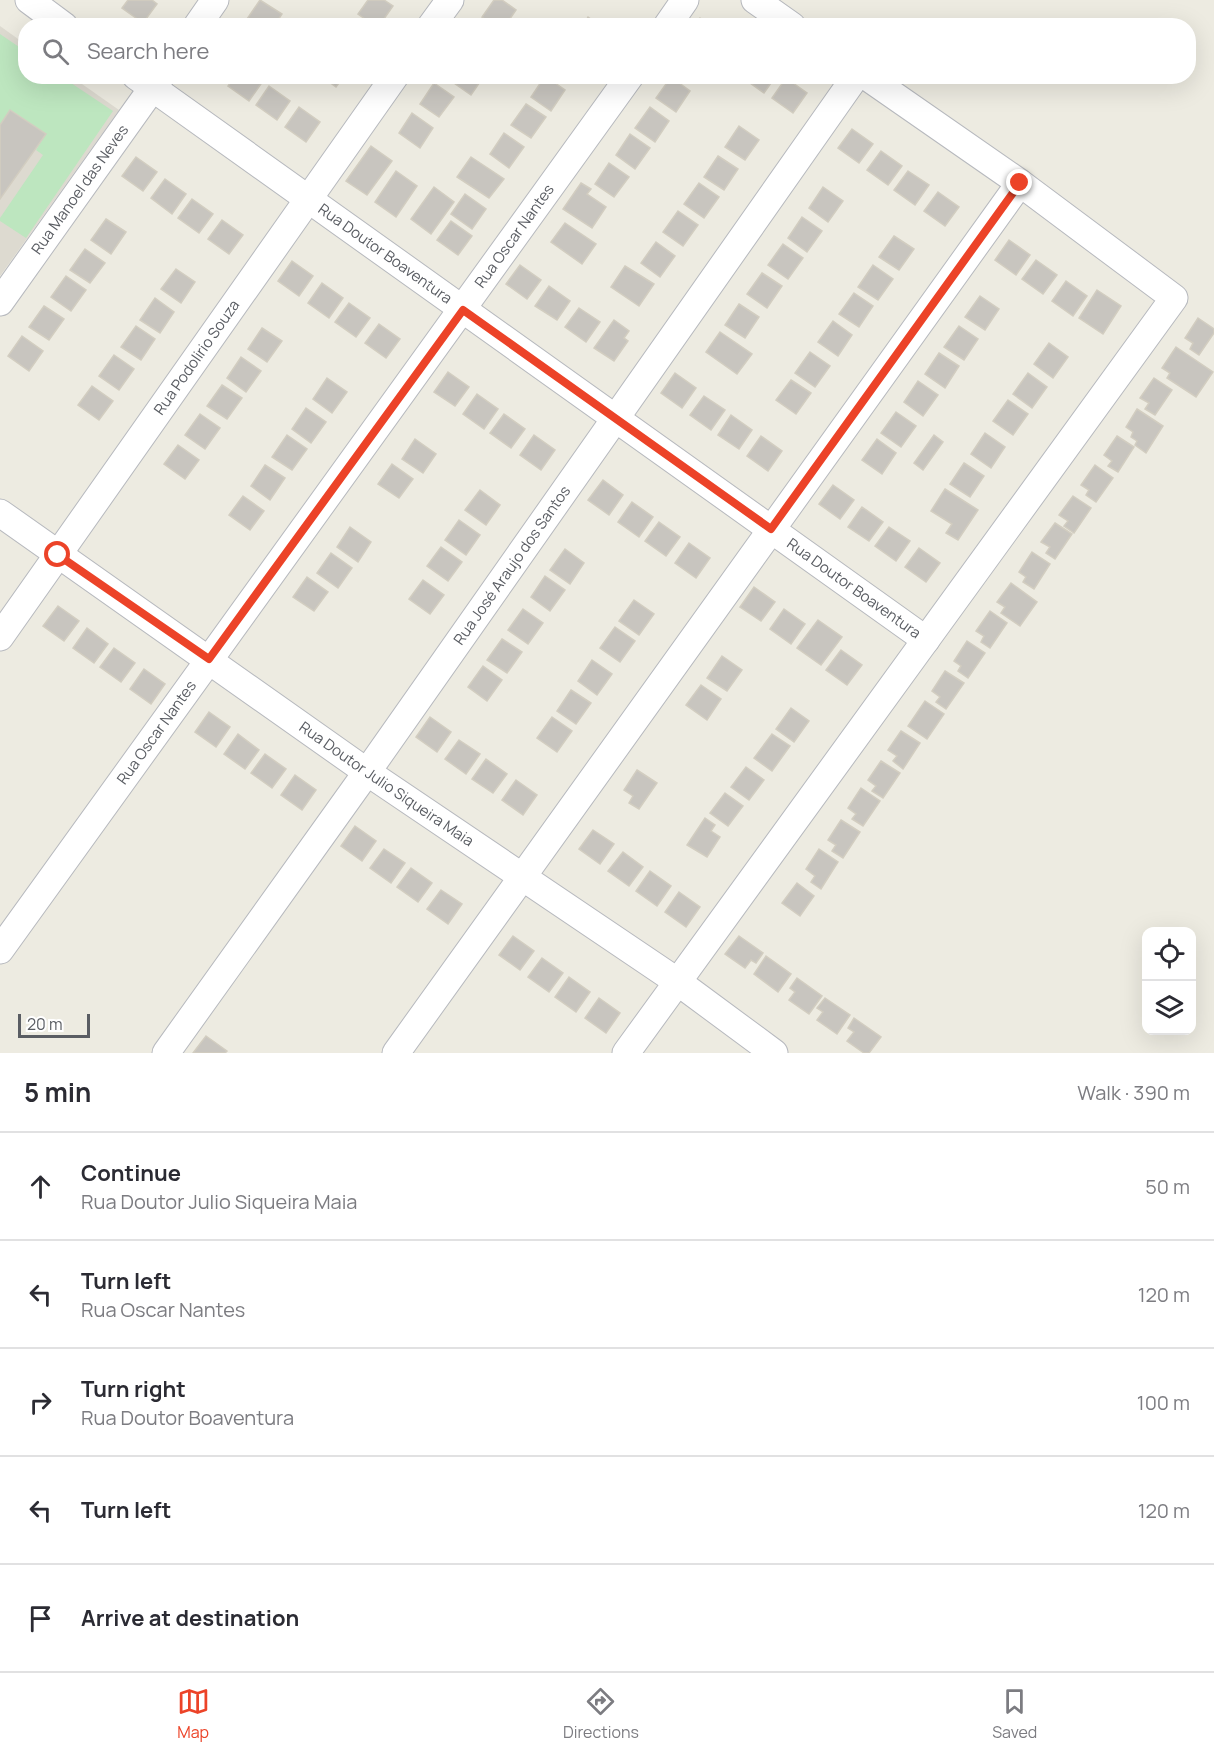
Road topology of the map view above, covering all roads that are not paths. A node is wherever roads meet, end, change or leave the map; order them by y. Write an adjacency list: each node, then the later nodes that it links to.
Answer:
1 (29, 0): 6 (street)
2 (215, 0): 7 (street)
3 (450, 0): 8 (street)
4 (685, 0): 9 (street)
5 (755, 0): 10 (street)
6 (53, 18)
7 (203, 18)
8 (437, 18)
9 (673, 18)
10 (781, 18)
11 (147, 84): 19 (street, Rua Manoel das Neves)
12 (155, 84): 18 (street, Rua Doutor Boaventura)
13 (389, 84): 18 (street, Rua Podolirio Souza)
14 (624, 84): 20 (street, Rua Oscar Nantes)
15 (850, 84): 21 (street, Rua José Araujo dos Santos)
16 (878, 84): 17 (street)
17 (1020, 183): 23 (street); 26 (street)
18 (307, 199): 20 (street, Rua Doutor Boaventura); 24 (street, Rua Podolirio Souza)
19 (0, 302)
20 (463, 310): 21 (street, Rua Doutor Boaventura); 27 (street, Rua Oscar Nantes)
21 (615, 418): 23 (street, Rua Doutor Boaventura); 28 (street, Rua José Araujo dos Santos)
22 (0, 513): 24 (street, Rua Doutor Julio Siqueira Maia)
23 (771, 529): 26 (street, Rua Doutor Boaventura); 29 (street)
24 (58, 555): 25 (street, Rua Podolirio Souza); 27 (street, Rua Doutor Julio Siqueira Maia)
25 (0, 637)
26 (926, 640): 31 (street)
27 (209, 659): 28 (street, Rua Doutor Julio Siqueira Maia); 30 (street, Rua Oscar Nantes)
28 (367, 772): 29 (street, Rua Doutor Julio Siqueira Maia); 32 (street, Rua José Araujo dos Santos)
29 (523, 878): 31 (street, Rua Doutor Julio Siqueira Maia); 33 (street)
30 (0, 950)
31 (678, 982): 34 (street); 35 (street, Rua Doutor Julio Siqueira Maia)
32 (166, 1053)
33 (396, 1053)
34 (626, 1053)
35 (774, 1053)

